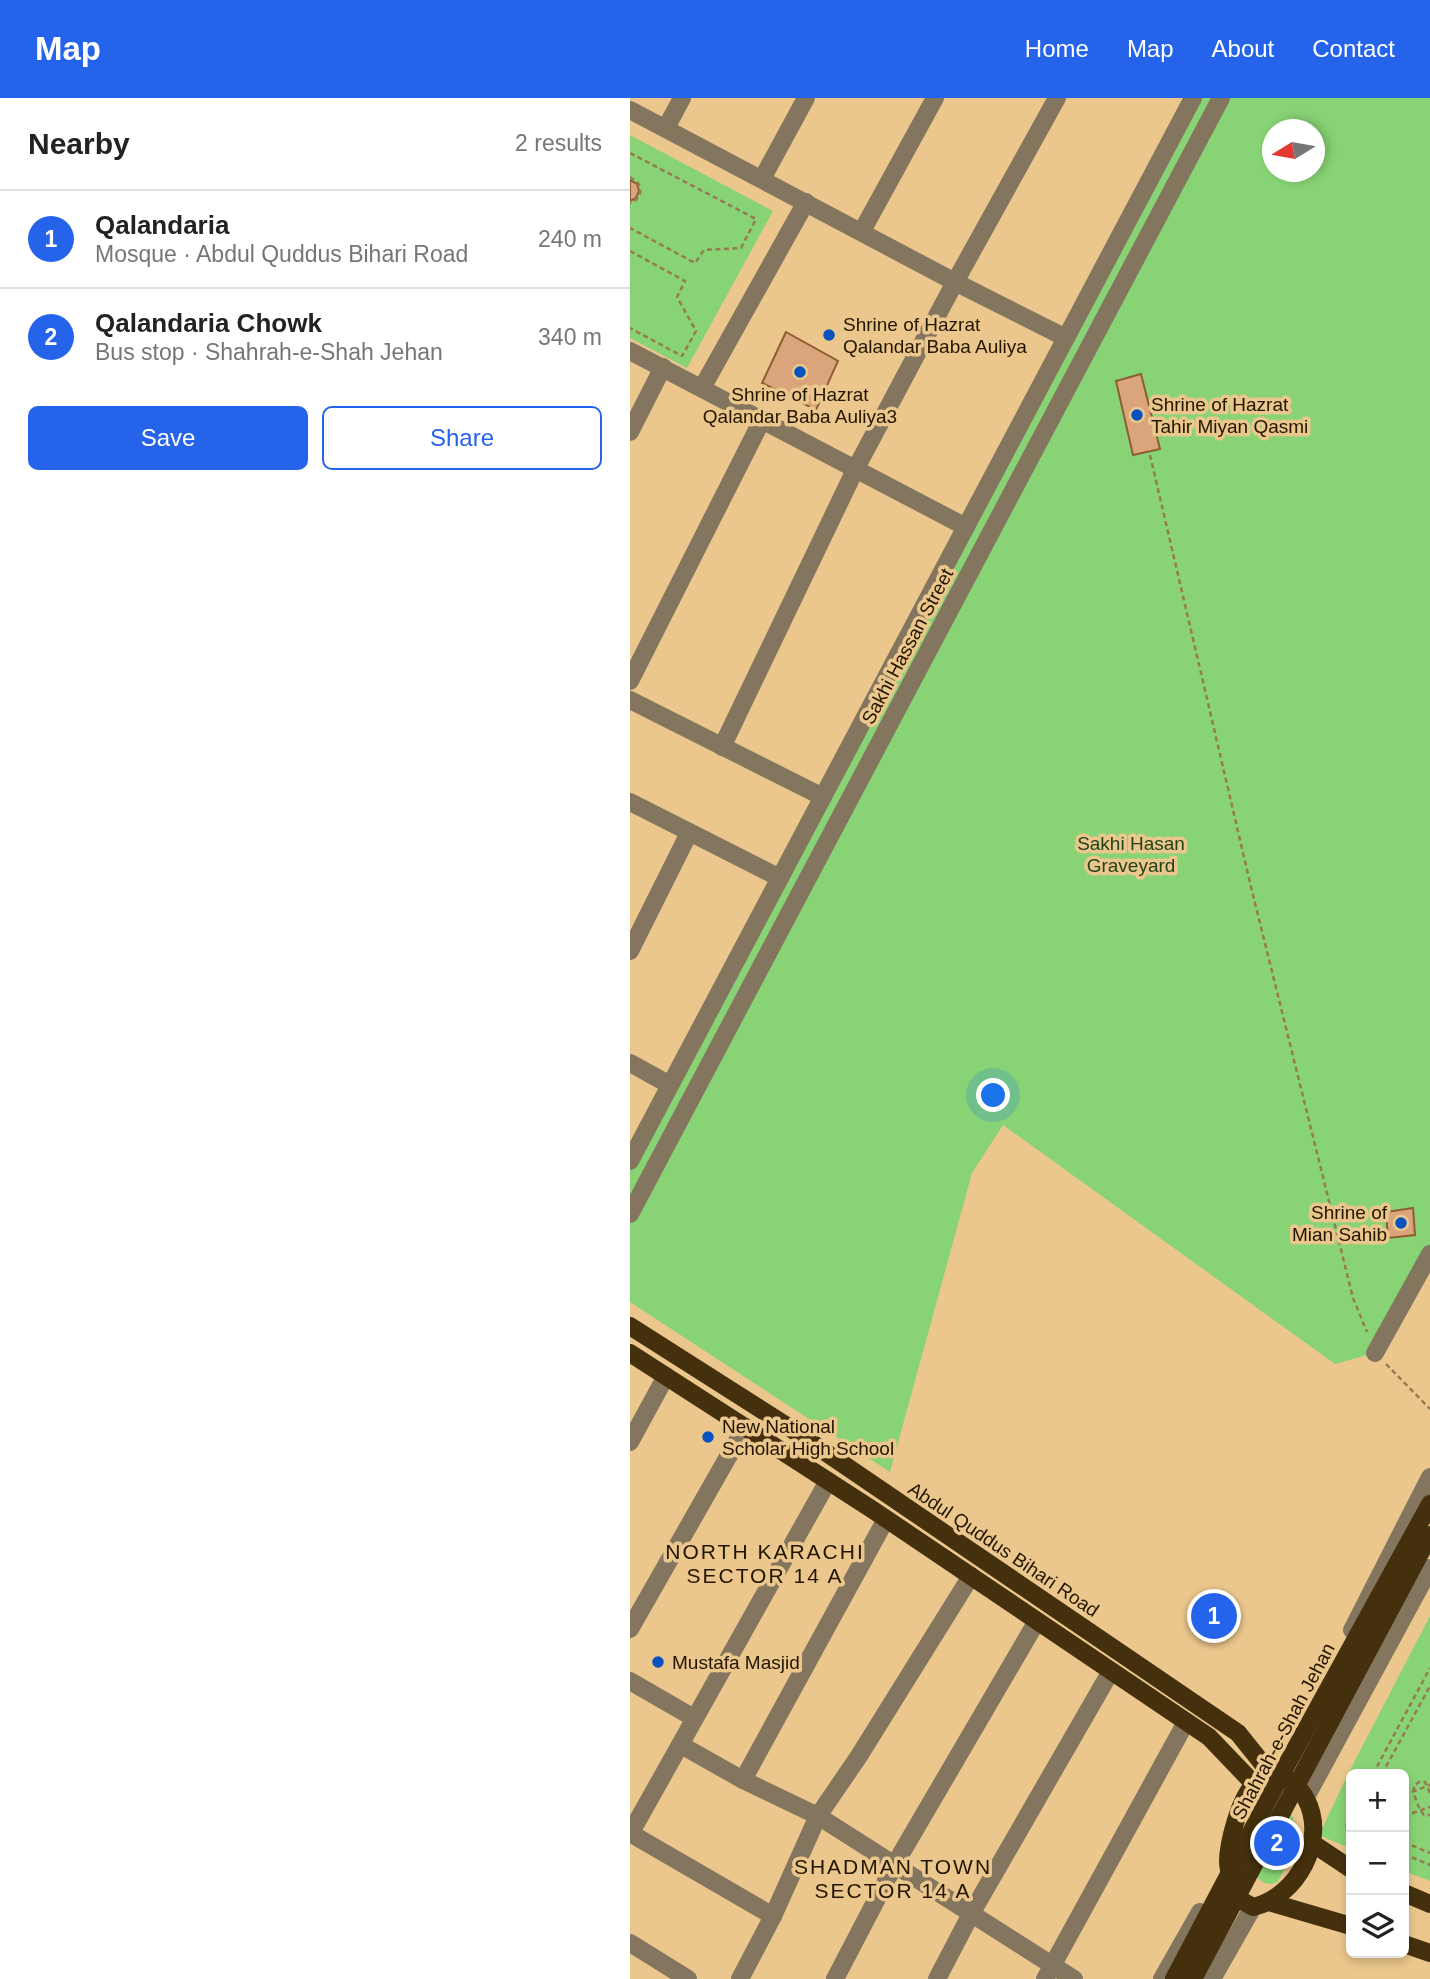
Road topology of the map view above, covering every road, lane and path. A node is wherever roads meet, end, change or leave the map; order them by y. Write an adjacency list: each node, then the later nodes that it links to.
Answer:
1 (682, 98): 8 (street)
2 (806, 98): 11 (street)
3 (935, 98): 15 (street)
4 (1057, 98): 17 (street)
5 (1193, 98): 19 (street, Sakhi Hassan Street)
6 (1221, 98): 39 (street, Sakhi Hassan Street)
7 (630, 110): 8 (street)
8 (666, 128): 11 (street)
9 (630, 153): 14 (path)
10 (630, 177): 13 (path)
11 (762, 179): 12 (street)
12 (806, 202): 15 (street); 22 (street)
13 (630, 203)
14 (630, 228)
15 (862, 231): 17 (street)
16 (630, 251): 18 (path)
17 (955, 282): 19 (street); 26 (street)
18 (630, 328)
19 (1066, 338): 27 (street, Sakhi Hassan Street)
20 (630, 351): 21 (street)
21 (663, 368): 22 (street); 24 (street)
22 (702, 388): 23 (street)
23 (762, 420): 26 (street); 28 (street)
24 (630, 432)
25 (1150, 455): 43 (path)
26 (855, 470): 27 (street); 30 (street)
27 (966, 527): 31 (street, Sakhi Hassan Street)
28 (630, 681)
29 (630, 700): 30 (street)
30 (722, 747): 31 (street)
31 (823, 797): 34 (street, Sakhi Hassan Street)
32 (630, 802): 33 (street)
33 (689, 833): 34 (street); 35 (street)
34 (780, 878): 37 (street, Sakhi Hassan Street)
35 (630, 951)
36 (630, 1063): 37 (street)
37 (670, 1085): 38 (street, Sakhi Hassan Street)
38 (630, 1161)
39 (630, 1214)
40 (1430, 1254): 43 (street)
41 (630, 1326): 66 (main road, Abdul Quddus Bihari Road)
42 (630, 1353): 44 (main road)
43 (1376, 1353): 45 (path)
44 (666, 1376): 46 (main road); 47 (street)
45 (1430, 1409)
46 (745, 1427): 49 (main road); 56 (street)
47 (630, 1441)
48 (1430, 1476): 66 (street)
49 (828, 1481): 51 (main road); 61 (street)
50 (1430, 1504): 104 (main road, Shahrah-e-Shah Jehan)
51 (886, 1519): 54 (main road); 67 (street)
52 (1430, 1535): 105 (main road, Shahrah-e-Shah Jehan)
53 (1430, 1568): 73 (street)
54 (971, 1576): 55 (main road); 78 (street)
55 (1037, 1621): 58 (main road); 84 (street)
56 (630, 1629)
57 (1430, 1668): 64 (path)
58 (1111, 1671): 62 (main road); 91 (street)
59 (630, 1681): 61 (street)
60 (1430, 1686): 65 (path)
61 (694, 1718): 63 (street)
62 (1186, 1722): 68 (main road); 97 (street)
63 (681, 1745): 67 (street); 79 (street)
64 (1376, 1769)
65 (1385, 1769)
66 (1275, 1774): 68 (main road); 73 (main road)
67 (743, 1780): 78 (street)
68 (1254, 1784): 85 (main road)
69 (1429, 1786): 70 (path); 70 (path); 71 (path)
70 (1414, 1792): 72 (path); 75 (path)
71 (1430, 1793)
72 (1409, 1794)
73 (1306, 1797): 80 (main road)
74 (1430, 1807): 75 (path)
75 (1420, 1810): 76 (path); 77 (path)
76 (1409, 1814)
77 (1430, 1815)
78 (818, 1816): 84 (street); 92 (street)
79 (630, 1833): 92 (street)
80 (1312, 1843): 87 (main road); 89 (main road)
81 (1409, 1844): 82 (path)
82 (1430, 1853)
83 (1409, 1856): 86 (path)
84 (895, 1864): 91 (street); 100 (street)
85 (1228, 1864): 89 (main road); 103 (street)
86 (1430, 1865)
87 (1346, 1866)
88 (1409, 1895): 90 (main road)
89 (1261, 1904): 93 (main road); 106 (street)
90 (1430, 1904)
91 (971, 1914): 97 (street); 101 (street)
92 (773, 1916): 99 (street)
93 (1346, 1925)
94 (630, 1943): 98 (street)
95 (1409, 1946): 96 (main road)
96 (1430, 1953)
97 (1049, 1973): 102 (street)
98 (688, 1979)
99 (740, 1979)
100 (835, 1979)
101 (937, 1979)
102 (1074, 1979)
103 (1162, 1979)
104 (1174, 1979)
105 (1193, 1979)
106 (1212, 1979)

